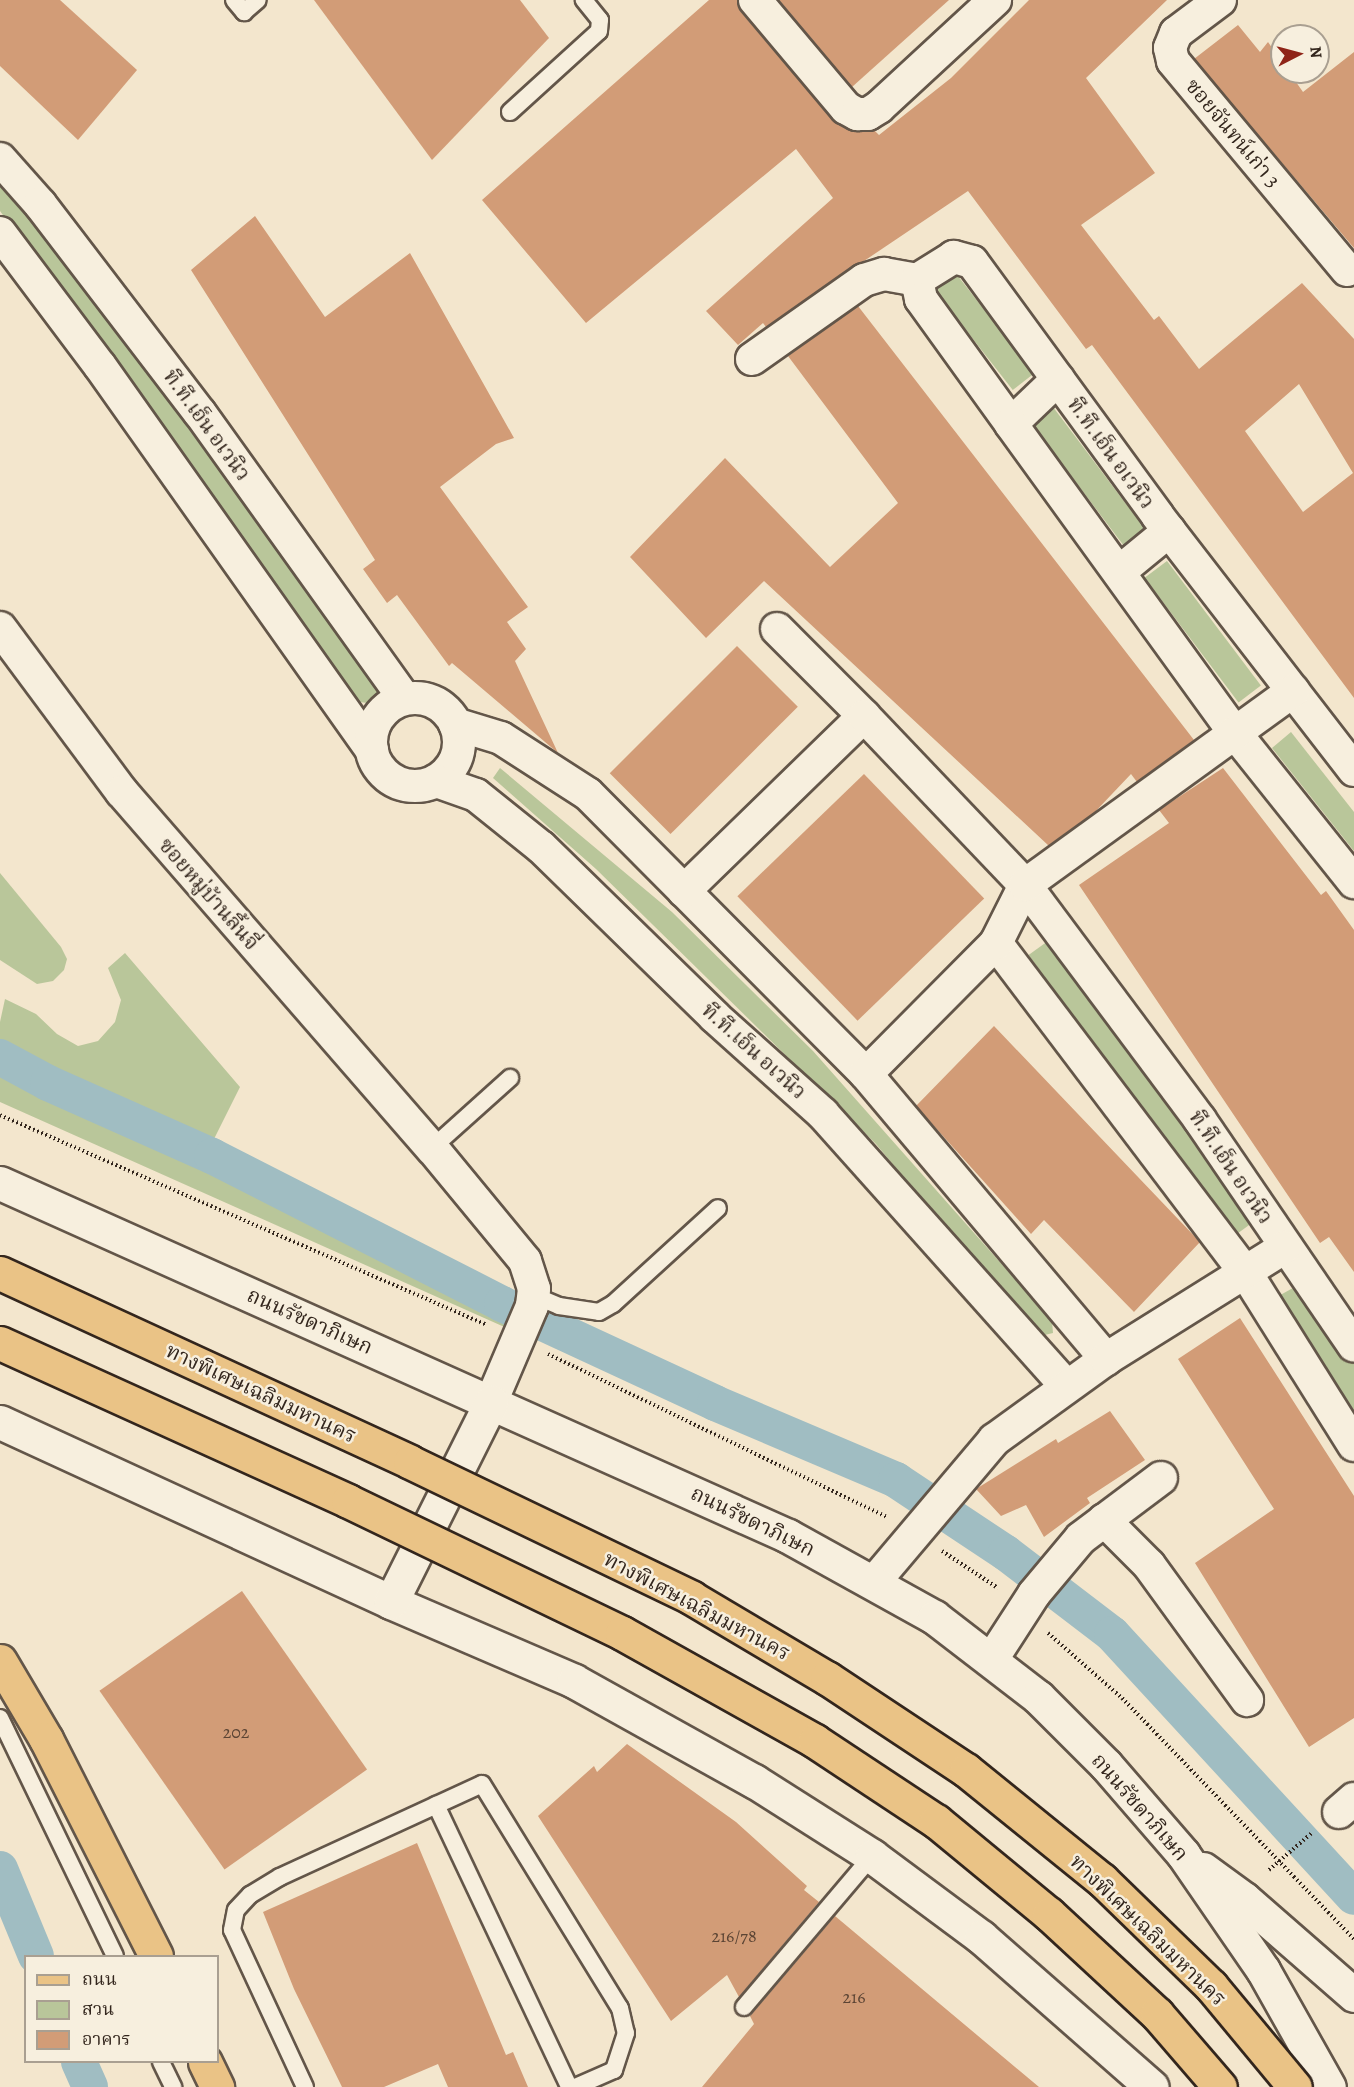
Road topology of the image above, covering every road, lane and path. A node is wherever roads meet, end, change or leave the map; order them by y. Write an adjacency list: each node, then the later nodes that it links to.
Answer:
1 (234, 0): 2 (lane)
2 (258, 0)
3 (584, 0): 7 (lane)
4 (755, 0): 5 (street)
5 (995, 0)
6 (1220, 0): 10 (street, ซอยจันทน์เก่า 3)
7 (510, 112)
8 (0, 159): 20 (street, ที.ที.เอ็น อเวนิว)
9 (0, 233): 24 (street, ที.ที.เอ็น อเวนิว)
10 (1347, 270)
11 (917, 280): 12 (street); 13 (street, ที.ที.เอ็น อเวนิว); 14 (street)
12 (752, 358)
13 (1058, 379): 14 (street); 15 (street, ที.ที.เอ็น อเวนิว)
14 (1011, 424): 16 (street)
15 (1168, 531): 16 (street); 19 (street, ที.ที.เอ็น อเวนิว)
16 (1119, 572): 23 (street)
17 (0, 627): 33 (street, ซอยหมู่บ้านลิ้นจี่)
18 (777, 629): 21 (street, ที.ที.เอ็น อเวนิว)
19 (1293, 691): 23 (street); 25 (street, ที.ที.เอ็น อเวนิว)
20 (404, 698): 22 (street); 24 (street)
21 (864, 716): 28 (street, ที.ที.เอ็น อเวนิว); 29 (street)
22 (455, 724): 26 (street); 29 (street)
23 (1235, 732): 27 (street); 28 (street)
24 (372, 750): 26 (street, ที.ที.เอ็น อเวนิว)
25 (1354, 770)
26 (436, 781): 43 (street, ที.ที.เอ็น อเวนิว)
27 (1354, 882)
28 (1025, 885): 30 (street); 36 (street, ที.ที.เอ็น อเวนิว)
29 (684, 891): 31 (street)
30 (996, 943): 31 (street); 38 (street)
31 (866, 1074): 40 (street)
32 (510, 1078): 33 (lane)
33 (432, 1148): 39 (street, ซอยหมู่บ้านลิ้นจี่)
34 (0, 1183): 46 (main road, ถนนรัชดาภิเษก)
35 (718, 1208): 39 (lane)
36 (1285, 1247): 38 (street, ที.ที.เอ็น อเวนิว); 42 (street, ที.ที.เอ็น อเวนิว)
37 (0, 1273): 75 (main road, ทางพิเศษเฉลิมมหานคร, bridge)
38 (1246, 1273): 44 (street, ที.ที.เอ็น อเวนิว); 48 (street)
39 (529, 1311): 46 (street)
40 (1074, 1321): 43 (street); 44 (street)
41 (0, 1343): 74 (main road, bridge)
42 (1354, 1346)
43 (1042, 1358): 45 (street, ที.ที.เอ็น อเวนิว)
44 (1106, 1359): 45 (street, ที.ที.เอ็น อเวนิว)
45 (1066, 1386): 51 (street, ที.ที.เอ็น อเวนิว)
46 (491, 1402): 51 (main road, ถนนรัชดาภิเษก); 52 (main road)
47 (0, 1422): 52 (main road)
48 (1354, 1445)
49 (1161, 1478): 50 (street)
50 (1093, 1529): 53 (street); 55 (street)
51 (875, 1581): 53 (main road, ถนนรัชดาภิเษก)
52 (391, 1602): 60 (main road)
53 (992, 1659): 59 (main road, ถนนรัชดาภิเษก)
54 (0, 1661): 62 (main road)
55 (1247, 1700)
56 (0, 1718): 63 (lane)
57 (436, 1805): 70 (lane); 71 (lane); 72 (lane)
58 (1338, 1812): 61 (path)
59 (1183, 1854): 64 (main road); 76 (main road, ถนนรัชดาภิเษก)
60 (872, 1856): 65 (lane); 73 (main road)
61 (1269, 1870)
62 (151, 1946)
63 (115, 1955)
64 (1354, 1995)
65 (744, 2007)
66 (162, 2063): 68 (lane)
67 (206, 2063): 69 (main road)
68 (173, 2087)
69 (216, 2087)
70 (305, 2087)
71 (569, 2087)
72 (575, 2087)
73 (1152, 2087)
74 (1220, 2087)
75 (1295, 2087)
76 (1329, 2087)

